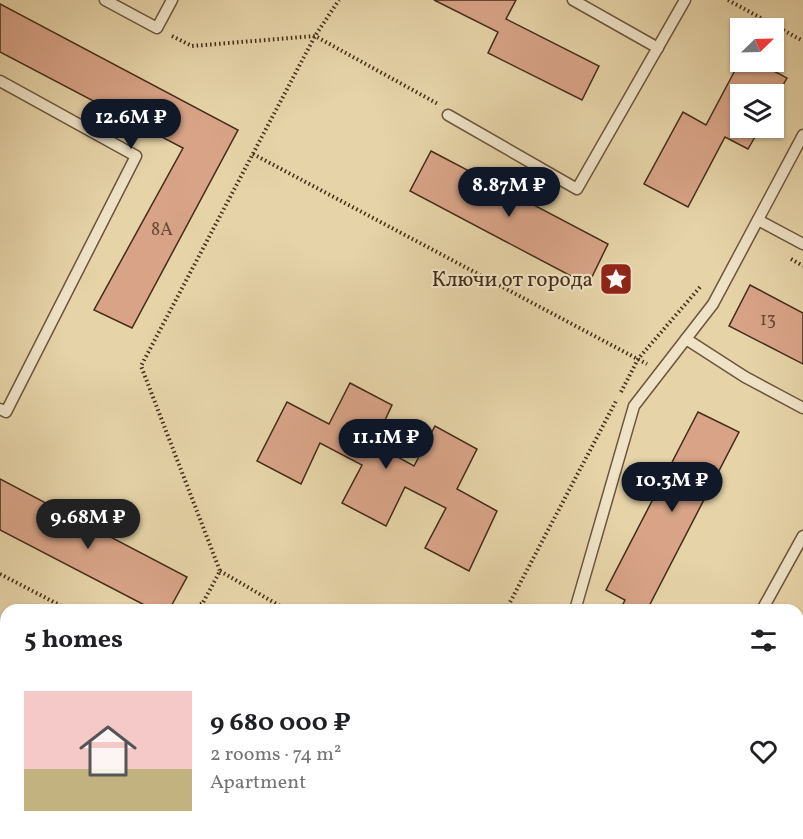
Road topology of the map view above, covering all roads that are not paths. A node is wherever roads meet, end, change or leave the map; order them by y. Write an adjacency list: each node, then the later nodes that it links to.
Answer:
1 (105, 0): 2 (lane)
2 (172, 0)
3 (573, 0): 5 (lane)
4 (685, 0): 5 (lane)
5 (658, 48): 7 (lane)
6 (0, 81): 13 (lane)
7 (448, 115)
8 (803, 135): 9 (lane)
9 (758, 220): 10 (lane); 11 (lane)
10 (803, 244)
11 (686, 339): 12 (lane); 15 (lane)
12 (803, 408)
13 (0, 409)
14 (803, 536): 16 (lane)
15 (577, 604)
16 (765, 604)

